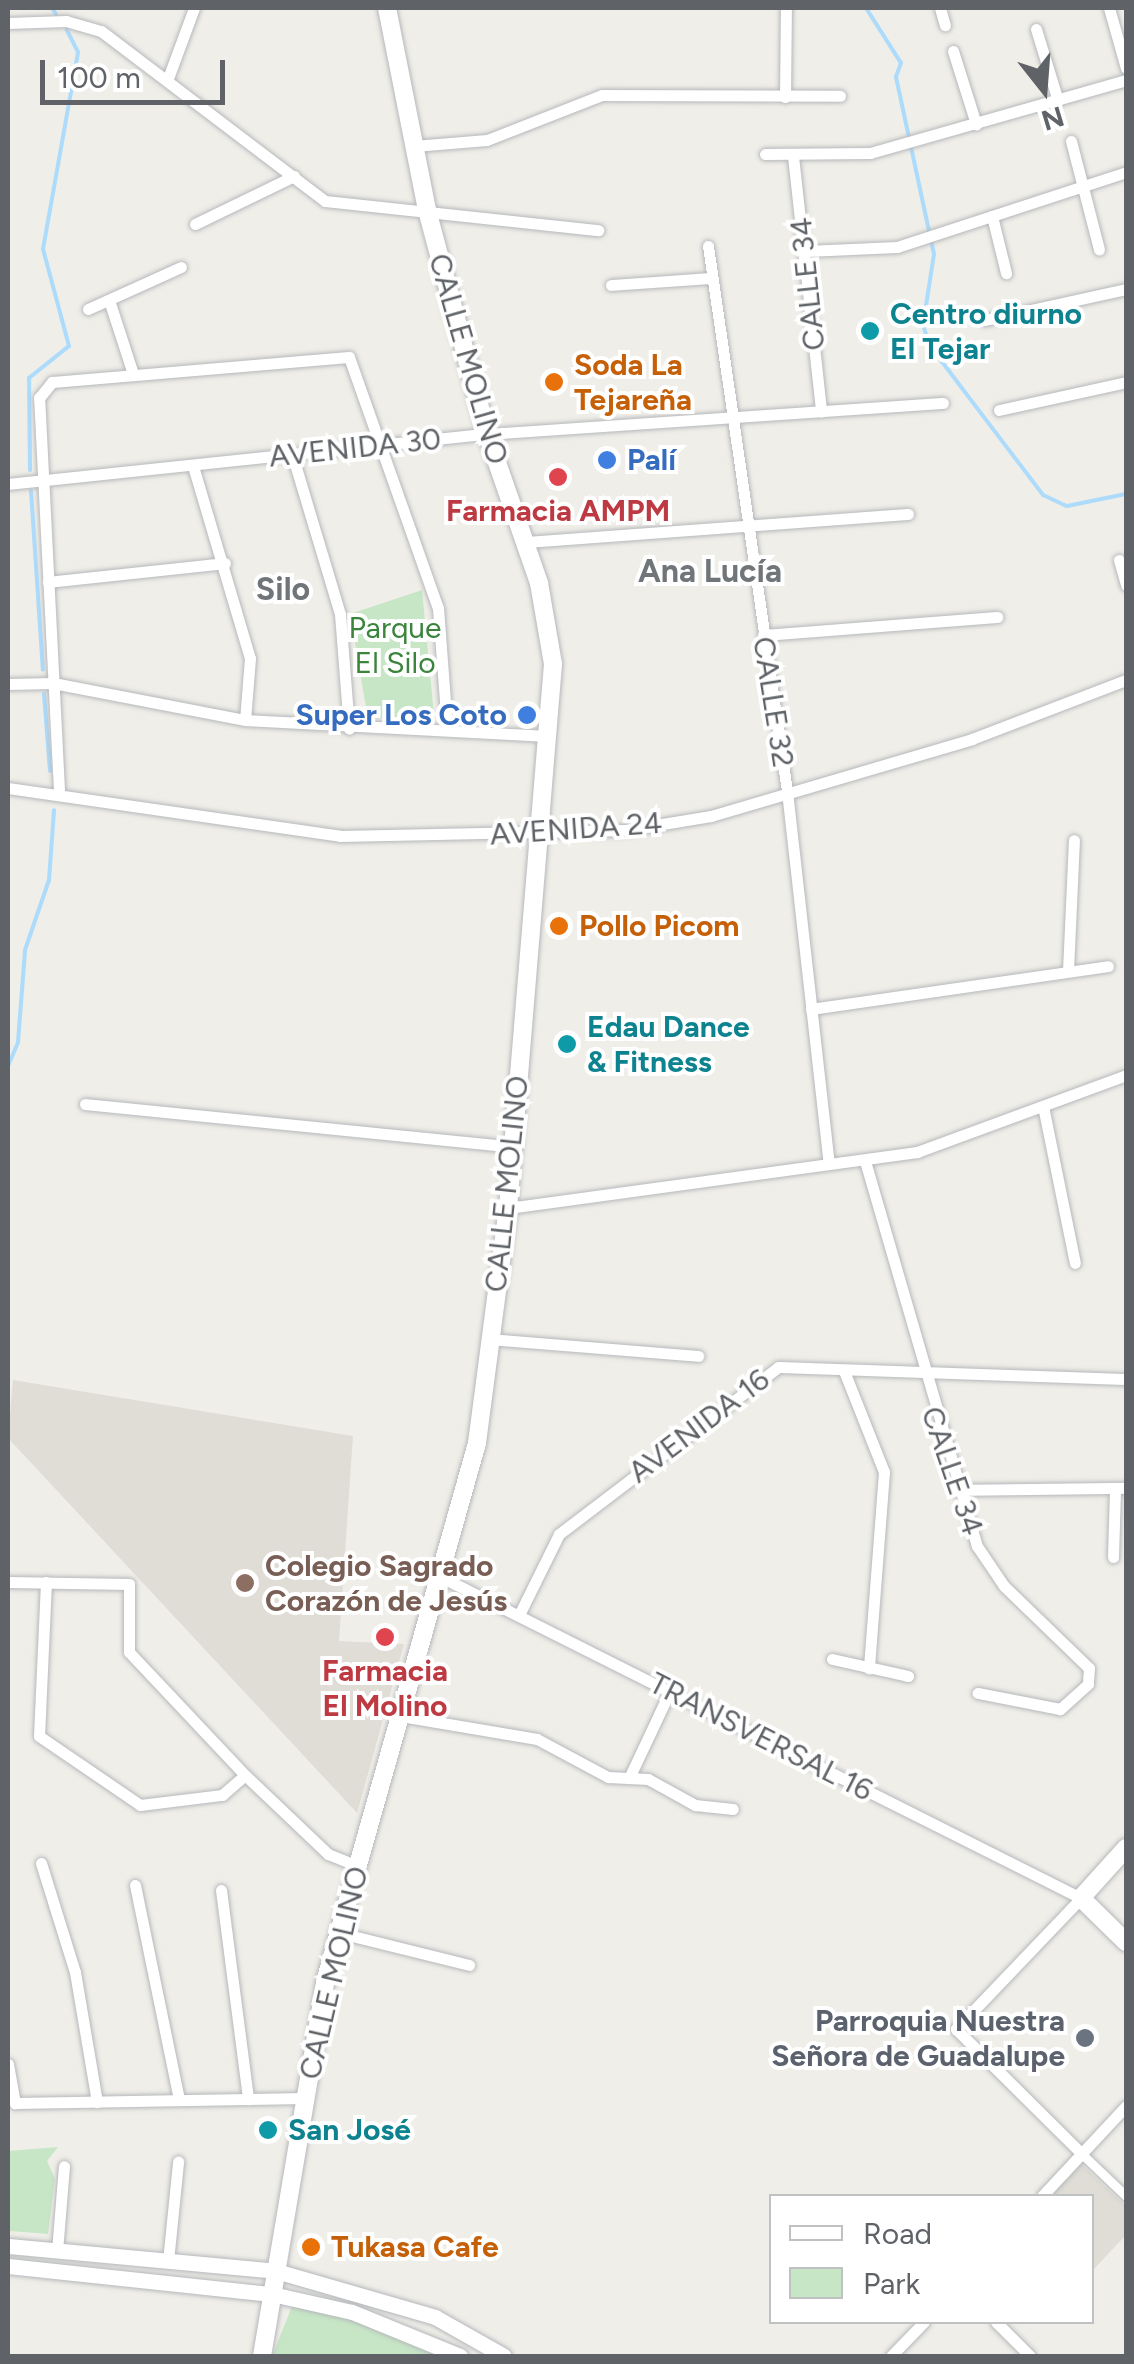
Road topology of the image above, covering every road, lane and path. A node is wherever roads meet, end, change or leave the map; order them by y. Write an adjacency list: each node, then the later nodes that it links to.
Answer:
1 (194, 8): 12 (street)
2 (387, 8): 18 (main road, CALLE MOLINO)
3 (786, 8): 13 (street)
4 (940, 8): 7 (street)
5 (1109, 8): 10 (street)
6 (8, 23): 12 (street)
7 (944, 25)
8 (1036, 29): 15 (street)
9 (953, 51): 16 (street)
10 (1126, 68)
11 (1126, 80): 15 (street)
12 (167, 81): 22 (street)
13 (786, 96): 14 (street); 18 (street)
14 (840, 96)
15 (1058, 101): 16 (street)
16 (976, 124): 20 (street)
17 (1071, 142): 23 (street)
18 (414, 146): 24 (main road, CALLE MOLINO)
19 (765, 154): 20 (street)
20 (794, 156): 30 (street, CALLE 34)
21 (1126, 172): 23 (street)
22 (294, 176): 24 (street); 26 (street)
23 (1083, 187): 25 (street); 29 (street)
24 (427, 210): 27 (street); 45 (main road, CALLE MOLINO)
25 (992, 216): 30 (street); 32 (street)
26 (196, 224)
27 (598, 230)
28 (708, 246): 33 (street, CALLE 32)
29 (1099, 249)
30 (806, 251): 43 (street, CALLE 34)
31 (181, 267): 36 (street)
32 (1006, 273)
33 (712, 278): 34 (street); 44 (street, CALLE 32)
34 (611, 285)
35 (1126, 290): 38 (street)
36 (109, 300): 37 (street); 39 (street)
37 (88, 310)
38 (985, 320)
39 (133, 374): 46 (street); 49 (street)
40 (1126, 382): 42 (street)
41 (944, 404): 43 (street, AVENIDA 30)
42 (1000, 410)
43 (821, 412): 44 (street, AVENIDA 30)
44 (730, 418): 45 (street, AVENIDA 30); 52 (street, CALLE 32)
45 (486, 434): 46 (street, AVENIDA 30); 53 (main road, CALLE MOLINO)
46 (387, 443): 47 (street, AVENIDA 30); 65 (street)
47 (292, 454): 48 (street, AVENIDA 30); 64 (street)
48 (194, 466): 49 (street, AVENIDA 30); 55 (street)
49 (41, 480): 50 (street, AVENIDA 30); 56 (street)
50 (8, 484)
51 (908, 514): 52 (street)
52 (746, 526): 53 (street); 59 (street, CALLE 32)
53 (525, 542): 66 (main road, CALLE MOLINO)
54 (1119, 560): 57 (street)
55 (225, 563): 56 (street); 63 (street)
56 (48, 582): 62 (street)
57 (1126, 585)
58 (996, 618): 59 (street)
59 (763, 634): 69 (street, CALLE 32)
60 (1126, 680): 69 (street, AVENIDA 24)
61 (8, 684): 62 (street)
62 (53, 684): 63 (street); 68 (street)
63 (245, 720): 64 (street)
64 (348, 728): 65 (street)
65 (447, 729): 66 (street)
66 (548, 736): 70 (main road, CALLE MOLINO)
67 (8, 788): 68 (street, AVENIDA 24)
68 (59, 790): 70 (street, AVENIDA 24)
69 (787, 790): 70 (street, AVENIDA 24); 74 (street, CALLE 32)
70 (540, 836): 78 (main road, CALLE MOLINO)
71 (1074, 840): 73 (street)
72 (1108, 966): 73 (street)
73 (1068, 971): 74 (street)
74 (811, 1009): 79 (street, CALLE 32)
75 (1126, 1075): 77 (street)
76 (85, 1104): 78 (street)
77 (1044, 1111): 80 (street); 82 (street)
78 (513, 1147): 81 (main road, CALLE MOLINO)
79 (828, 1159): 80 (street); 81 (street)
80 (864, 1161): 86 (street, CALLE 34)
81 (508, 1208): 83 (main road, CALLE MOLINO)
82 (1075, 1263)
83 (488, 1339): 84 (street); 91 (main road, CALLE MOLINO)
84 (698, 1356)
85 (844, 1371): 86 (street, AVENIDA 16); 94 (street, AVENIDA 16); 96 (street)
86 (921, 1378): 87 (street, AVENIDA 16); 89 (street, CALLE 34)
87 (1126, 1379)
88 (1121, 1488): 89 (street); 90 (street)
89 (955, 1490): 99 (street, CALLE 34)
90 (1113, 1557)
91 (441, 1577): 94 (street, TRANSVERSAL 16); 100 (main road, CALLE MOLINO)
92 (8, 1582): 93 (street)
93 (46, 1582): 101 (street); 101 (street)
94 (519, 1615): 98 (street, TRANSVERSAL 16)
95 (832, 1659): 96 (street)
96 (869, 1668): 97 (street)
97 (908, 1676)
98 (670, 1691): 102 (street); 109 (street, TRANSVERSAL 16)
99 (978, 1694)
100 (401, 1716): 102 (street); 106 (main road, CALLE MOLINO)
101 (245, 1776): 106 (street)
102 (629, 1778): 103 (street)
103 (733, 1809)
104 (1126, 1848): 109 (main road)
105 (41, 1863): 117 (street)
106 (357, 1866): 110 (main road, CALLE MOLINO)
107 (134, 1885): 115 (street)
108 (221, 1890): 116 (street)
109 (1081, 1898): 111 (main road); 119 (street)
110 (340, 1933): 112 (street); 114 (main road, CALLE MOLINO)
111 (1126, 1942)
112 (469, 1965)
113 (8, 2064): 117 (street)
114 (306, 2098): 116 (street); 128 (main road, CALLE MOLINO)
115 (178, 2099): 116 (street); 117 (street)
116 (248, 2099)
117 (97, 2102)
118 (1126, 2106): 119 (street)
119 (1082, 2154): 122 (street); 123 (street)
120 (178, 2162): 126 (street)
121 (64, 2166): 125 (street)
122 (1044, 2194)
123 (1126, 2196)
124 (8, 2246): 125 (street)
125 (58, 2251): 126 (street)
126 (168, 2261): 128 (street)
127 (8, 2266): 130 (street)
128 (276, 2271): 129 (street); 130 (main road, CALLE MOLINO)
129 (327, 2283): 131 (street); 136 (street)
130 (272, 2294): 131 (street); 134 (main road, CALLE MOLINO)
131 (322, 2305): 135 (street)
132 (922, 2324): 137 (street)
133 (998, 2324): 138 (street)
134 (262, 2356)
135 (460, 2356)
136 (504, 2356)
137 (891, 2356)
138 (1030, 2356)

